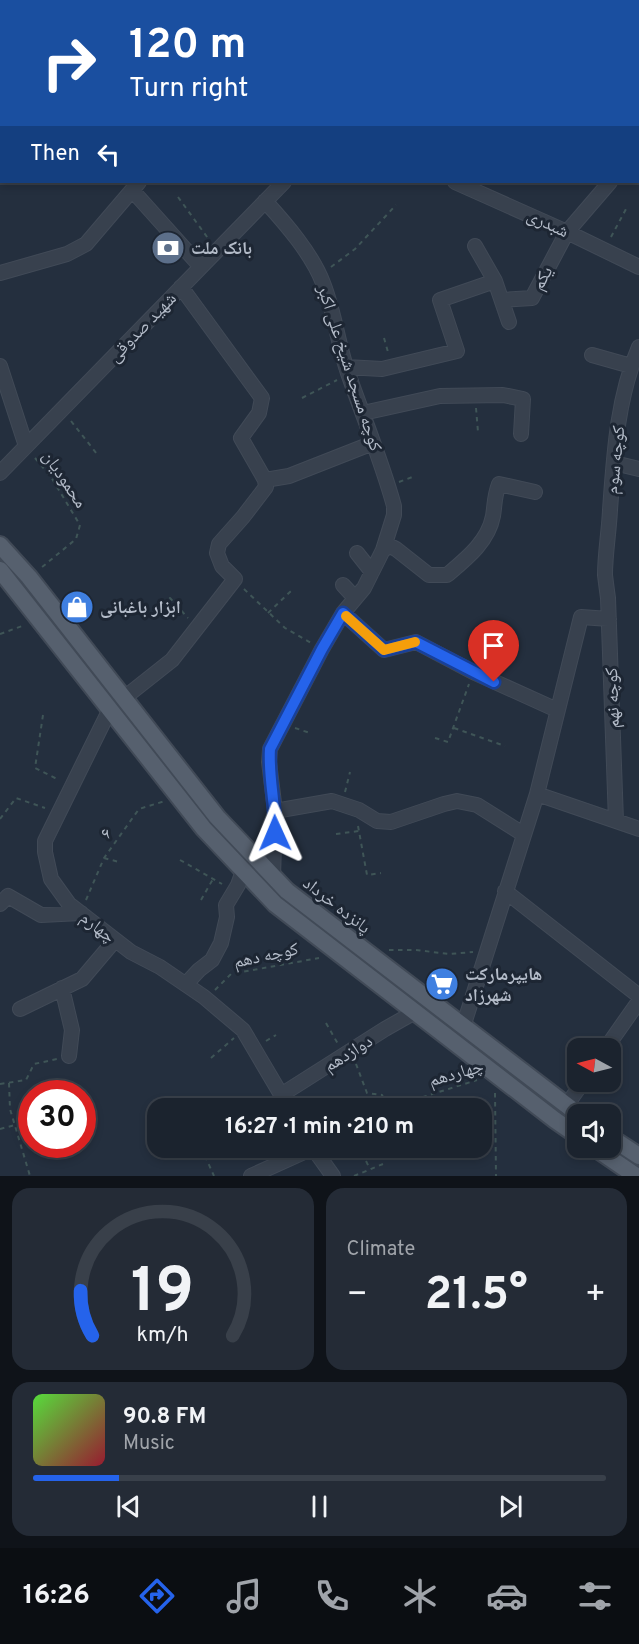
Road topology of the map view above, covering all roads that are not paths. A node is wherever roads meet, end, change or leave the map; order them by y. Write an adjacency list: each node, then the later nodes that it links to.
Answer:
1 (283, 183): 5 (street, شهید صدوقی)
2 (458, 183): 6 (street, شبدری)
3 (609, 183): 6 (street)
4 (135, 186): 8 (street); 10 (street)
5 (266, 201): 8 (street, شهید صدوقی); 19 (street, کوچه مسجد شیخ علی اکبر)
6 (567, 232): 9 (street, شبدری); 13 (street, یکم)
7 (475, 246): 11 (street)
8 (201, 267): 12 (street, شهید صدوقی)
9 (639, 267)
10 (0, 273)
11 (495, 281): 13 (street); 19 (street)
12 (181, 288): 23 (street, شهید صدوقی); 27 (street)
13 (502, 300): 14 (street)
14 (509, 322)
15 (639, 347): 18 (street, کوچه سوم)
16 (592, 355): 18 (street)
17 (0, 366): 23 (street)
18 (631, 366): 24 (street, کوچه سوم)
19 (347, 371): 20 (street, کوچه مسجد شیخ علی اکبر)
20 (363, 413): 21 (street); 22 (street, کوچه مسجد شیخ علی اکبر)
21 (521, 434)
22 (373, 442): 27 (street); 30 (street, کوچه مسجد شیخ علی اکبر)
23 (26, 446): 26 (street, شهید صدوقی)
24 (614, 463): 25 (street); 34 (street, کوچه سوم)
25 (639, 469)
26 (0, 473)
27 (265, 480): 39 (street)
28 (535, 492): 30 (street)
29 (0, 545): 39 (main road, پانزده خرداد)
30 (383, 550): 33 (street, کوچه مسجد شیخ علی اکبر)
31 (357, 554): 33 (street)
32 (0, 570): 40 (main road, پانزده خرداد)
33 (372, 572): 36 (street, کوچه مسجد شیخ علی اکبر)
34 (605, 575): 38 (street, کوچه نهم)
35 (343, 585): 36 (street)
36 (355, 598): 37 (street, کوچه مسجد شیخ علی اکبر)
37 (343, 613): 41 (street); 43 (street, کوچه مسجد شیخ علی اکبر)
38 (609, 619): 41 (street); 44 (street, کوچه نهم)
39 (124, 698): 40 (main road); 48 (main road, پانزده خرداد)
40 (110, 709): 47 (main road, پانزده خرداد); 51 (street, چهارم)
41 (557, 710): 42 (street)
42 (537, 794): 44 (street); 46 (street)
43 (275, 811): 46 (street); 48 (street, کوچه مسجد شیخ علی اکبر)
44 (616, 821): 45 (street)
45 (639, 829)
46 (524, 834): 49 (street)
47 (243, 871): 53 (street); 58 (main road, پانزده خرداد)
48 (273, 877): 59 (main road, پانزده خرداد)
49 (505, 891): 55 (street); 59 (street)
50 (0, 904): 51 (street)
51 (81, 913): 52 (street, چهارم)
52 (115, 940): 53 (street, چهارم); 54 (street)
53 (186, 984): 62 (street, چهارم)
54 (63, 988): 57 (street); 61 (street)
55 (639, 996)
56 (639, 1001): 60 (street)
57 (20, 1009)
58 (415, 1012): 62 (street, دوازدهم); 65 (main road, پانزده خرداد)
59 (463, 1027): 64 (main road, پانزده خرداد)
60 (613, 1038)
61 (69, 1056)
62 (281, 1095): 63 (street, چهارم)
63 (283, 1098)
64 (567, 1106)
65 (567, 1128)
66 (621, 1144): 67 (main road)
67 (639, 1156)
68 (290, 1158): 71 (street)
69 (320, 1158): 72 (street)
70 (610, 1158): 73 (main road)
71 (250, 1176)
72 (333, 1176)
73 (636, 1176)

